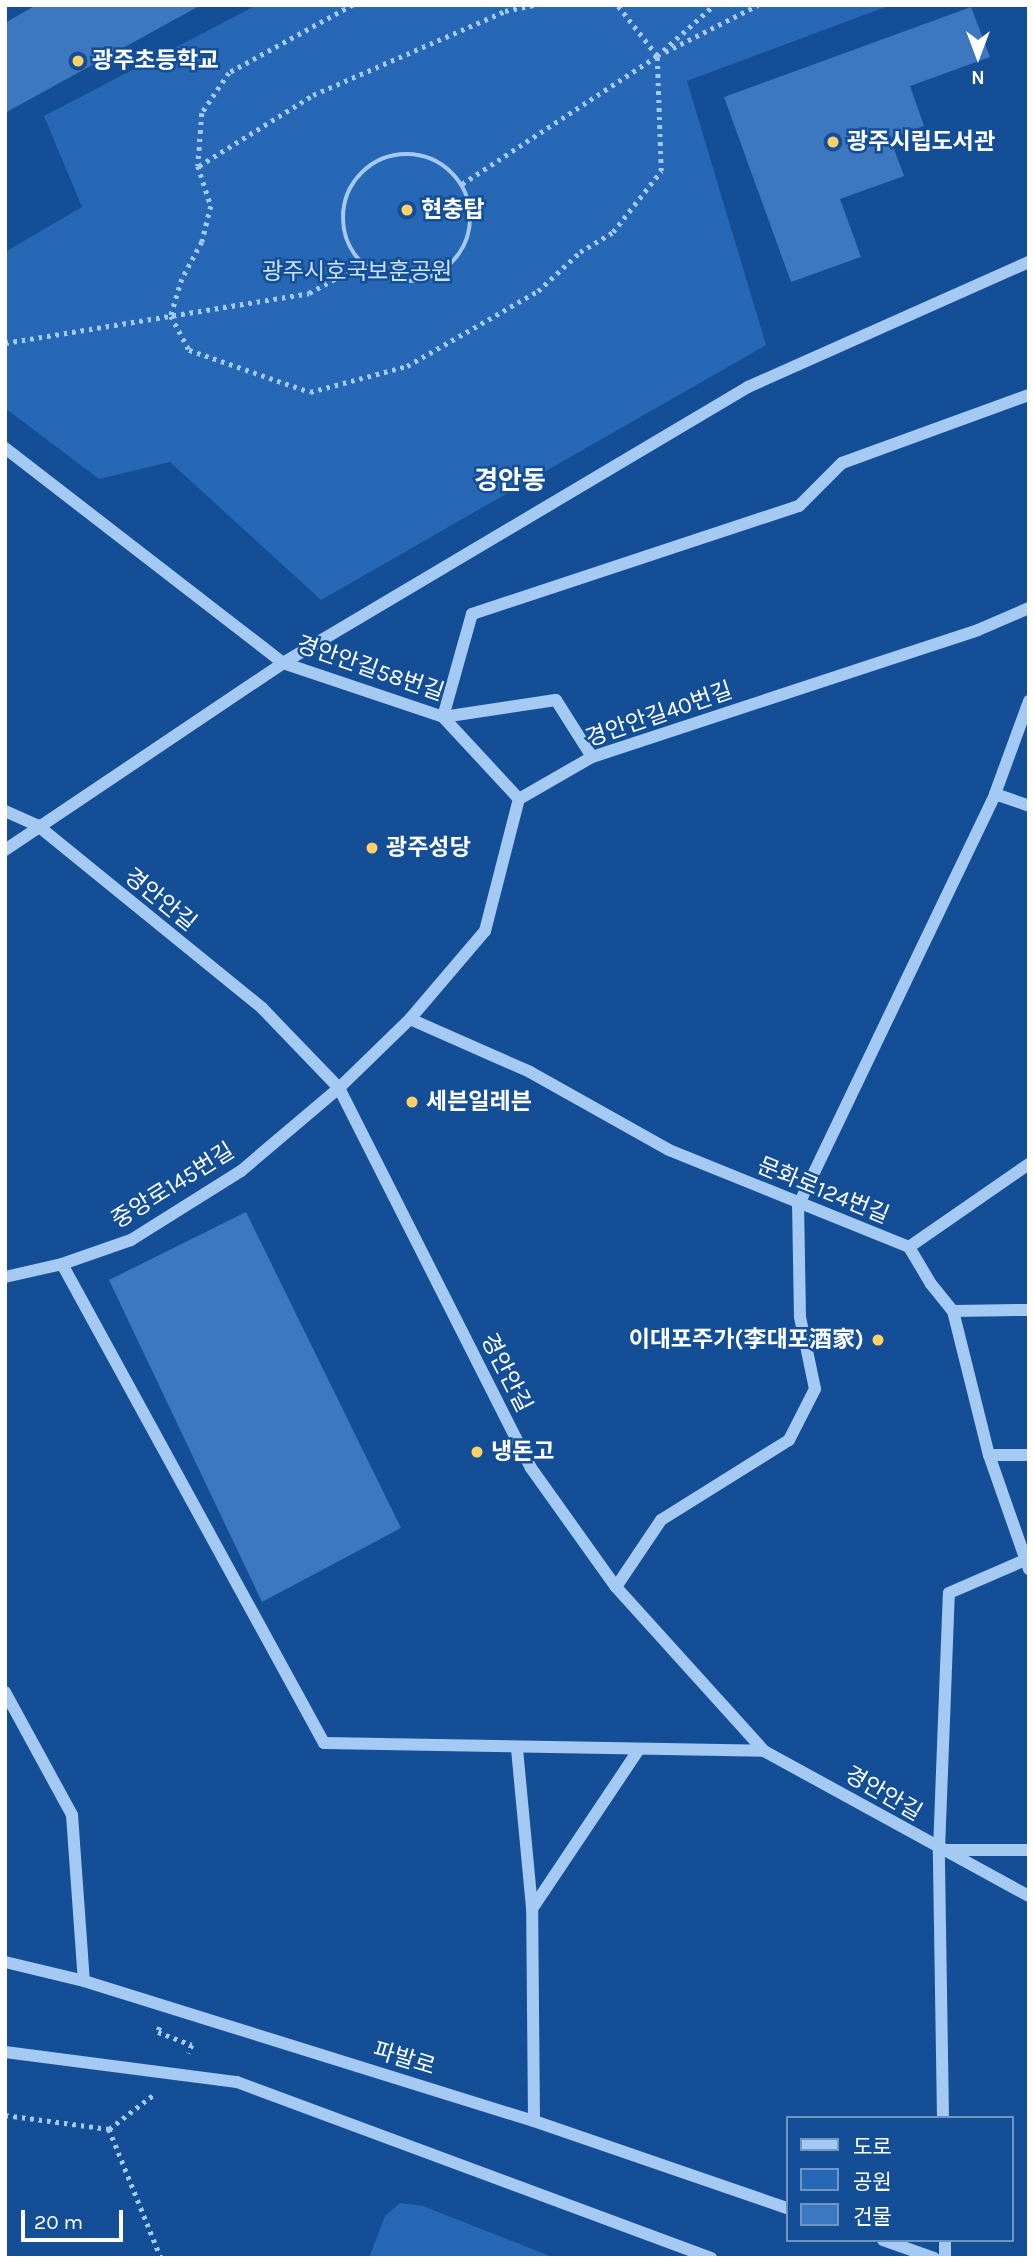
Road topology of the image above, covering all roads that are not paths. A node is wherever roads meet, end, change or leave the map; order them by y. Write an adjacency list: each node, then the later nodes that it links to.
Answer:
1 (1029, 262): 5 (street)
2 (1029, 395): 7 (street)
3 (5, 448): 5 (street, 경안안길58번길)
4 (1029, 608): 8 (street, 경안안길40번길)
5 (283, 663): 7 (street, 경안안길58번길); 13 (street)
6 (1029, 701): 9 (street)
7 (443, 718): 8 (street, 경안안길58번길); 10 (street)
8 (592, 758): 10 (street, 경안안길40번길)
9 (995, 794): 11 (street); 18 (street)
10 (519, 799): 15 (street)
11 (1029, 806)
12 (5, 811): 13 (street, 경안안길)
13 (37, 825): 14 (street); 16 (street, 경안안길)
14 (5, 850)
15 (410, 1019): 16 (street); 18 (street, 문화로124번길)
16 (340, 1088): 20 (street, 중앙로145번길); 27 (street, 경안안길)
17 (1029, 1164): 19 (street)
18 (797, 1206): 19 (street, 문화로124번길); 27 (street)
19 (909, 1247): 23 (street, 문화로124번길)
20 (62, 1264): 21 (street, 중앙로145번길); 29 (street)
21 (5, 1277)
22 (1029, 1310): 23 (street)
23 (953, 1311): 24 (street, 문화로124번길)
24 (989, 1455): 25 (street); 26 (street, 문화로124번길)
25 (1029, 1455)
26 (1026, 1565): 32 (street)
27 (616, 1587): 31 (street, 경안안길)
28 (5, 1692): 37 (street)
29 (517, 1749): 30 (street); 35 (street)
30 (639, 1749): 31 (street); 35 (street)
31 (764, 1751): 32 (street, 경안안길)
32 (939, 1850): 33 (street); 34 (street, 경안안길); 39 (street)
33 (1029, 1850)
34 (1029, 1896)
35 (532, 1909): 40 (street)
36 (5, 1962): 37 (street, 파발로)
37 (84, 1981): 40 (street, 파발로)
38 (5, 2052): 43 (street)
39 (943, 2116)
40 (534, 2121): 41 (street, 파발로)
41 (786, 2208)
42 (889, 2242): 44 (street)
43 (711, 2258)
44 (934, 2258)

